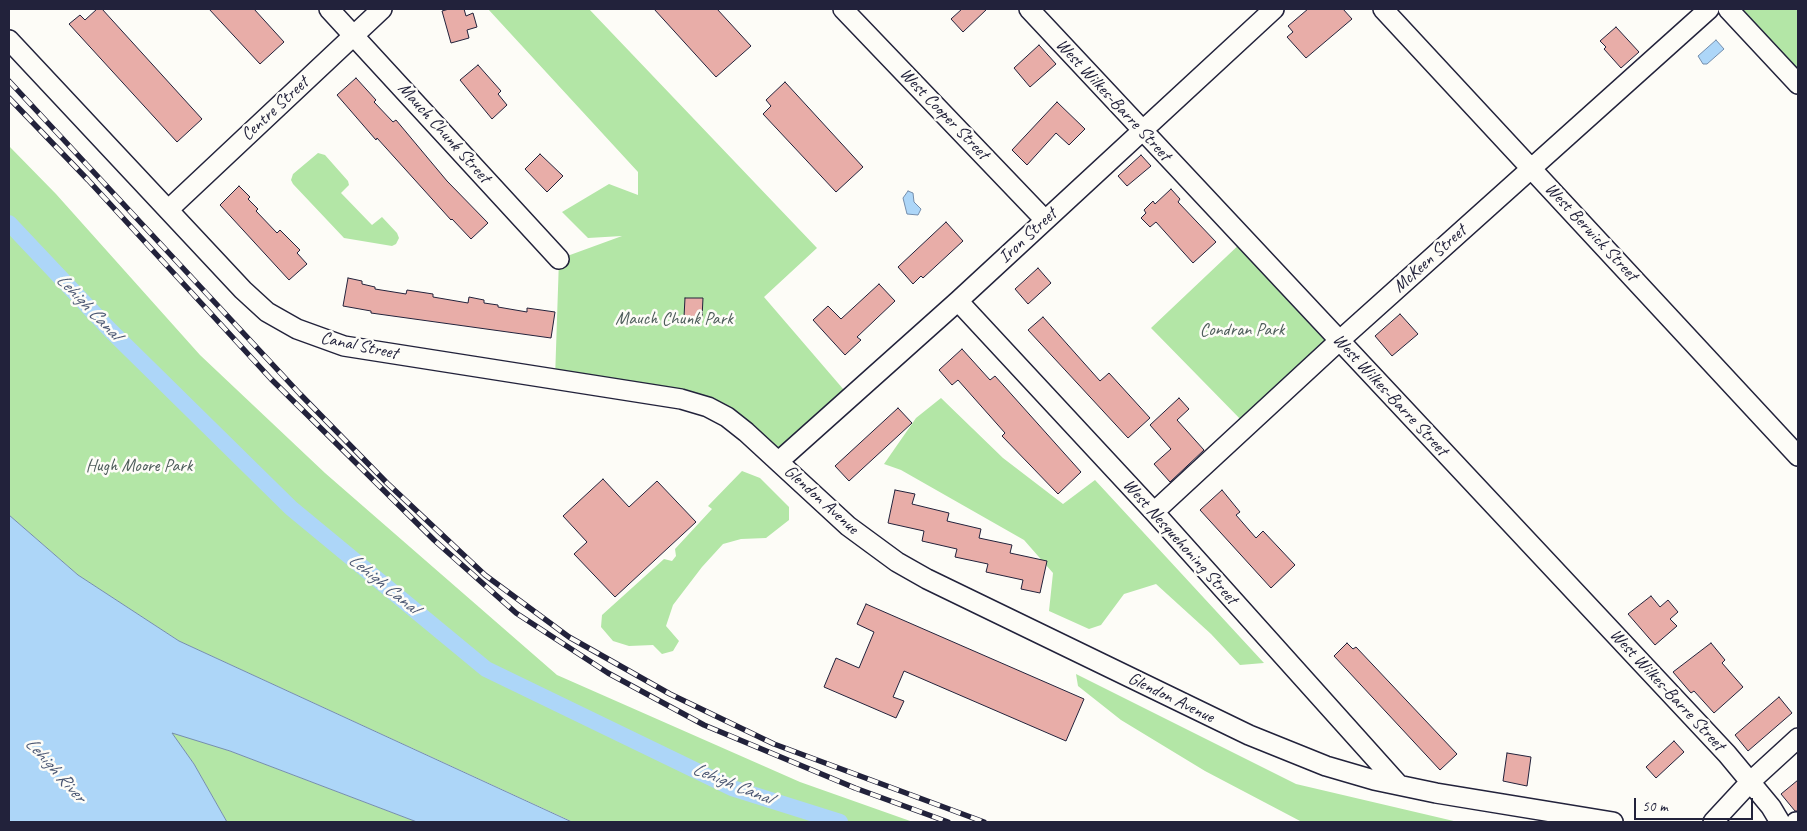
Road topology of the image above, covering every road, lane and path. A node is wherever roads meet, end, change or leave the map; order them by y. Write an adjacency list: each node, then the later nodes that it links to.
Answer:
1 (329, 9): 9 (street, Mauch Chunk Street)
2 (382, 9): 9 (street, Centre Street)
3 (843, 9): 15 (street, West Cooper Street)
4 (1029, 9): 12 (street, West Wilkes-Barre Street)
5 (1274, 9): 12 (street, Iron Street)
6 (1383, 9): 13 (street, West Berwick Street)
7 (1708, 9): 13 (street, McKeen Street)
8 (1728, 9): 11 (street)
9 (354, 35): 14 (street, Centre Street); 16 (street, Mauch Chunk Street)
10 (9, 40): 14 (street, Canal Street)
11 (1798, 84)
12 (1142, 131): 15 (street, Iron Street); 18 (street, West Wilkes-Barre Street)
13 (1532, 168): 18 (street, McKeen Street); 19 (street, West Berwick Street)
14 (168, 210): 20 (street, Canal Street)
15 (1045, 220): 17 (street, Iron Street)
16 (559, 258)
17 (958, 300): 20 (street, Iron Street); 21 (street, West Nesquehoning Street)
18 (1340, 341): 21 (street, McKeen Street); 23 (street, West Wilkes-Barre Street)
19 (1798, 456)
20 (779, 461): 24 (street, Glendon Avenue)
21 (1154, 512): 24 (street, West Nesquehoning Street)
22 (1798, 738): 23 (street)
23 (1751, 781): 26 (street); 27 (street, West Wilkes-Barre Street)
24 (1400, 785): 25 (street, Glendon Avenue)
25 (1613, 822)
26 (1714, 822)
27 (1780, 822)

